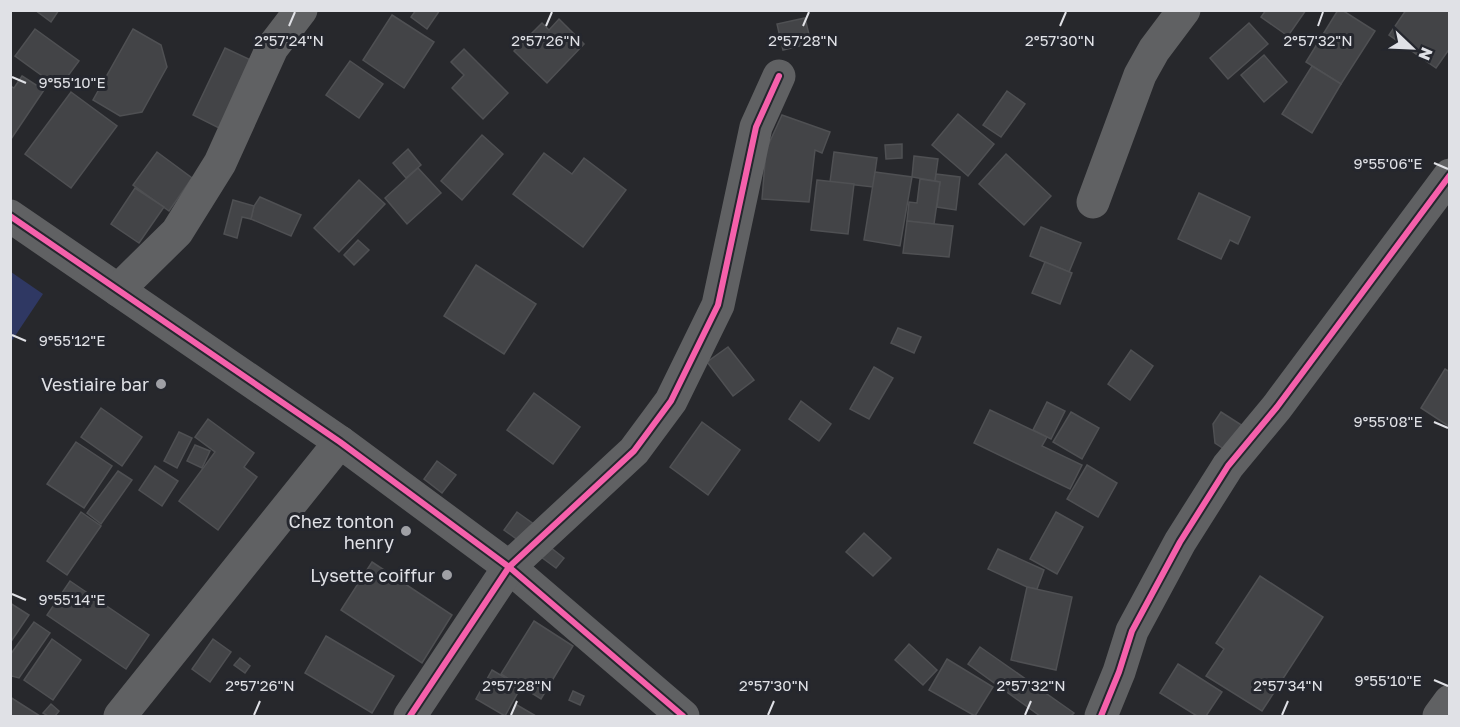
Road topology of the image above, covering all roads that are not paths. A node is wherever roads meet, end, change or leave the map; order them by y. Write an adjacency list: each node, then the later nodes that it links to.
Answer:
1 (301, 10): 7 (street)
2 (1184, 10): 5 (street)
3 (779, 76): 9 (street)
4 (1449, 174): 14 (street)
5 (1093, 202)
6 (10, 216): 7 (street)
7 (118, 290): 8 (street)
8 (340, 442): 9 (street); 11 (street)
9 (509, 567): 12 (street); 13 (street)
10 (1449, 701): 15 (street)
11 (120, 717)
12 (410, 717)
13 (683, 717)
14 (1101, 717)
15 (1439, 717)

